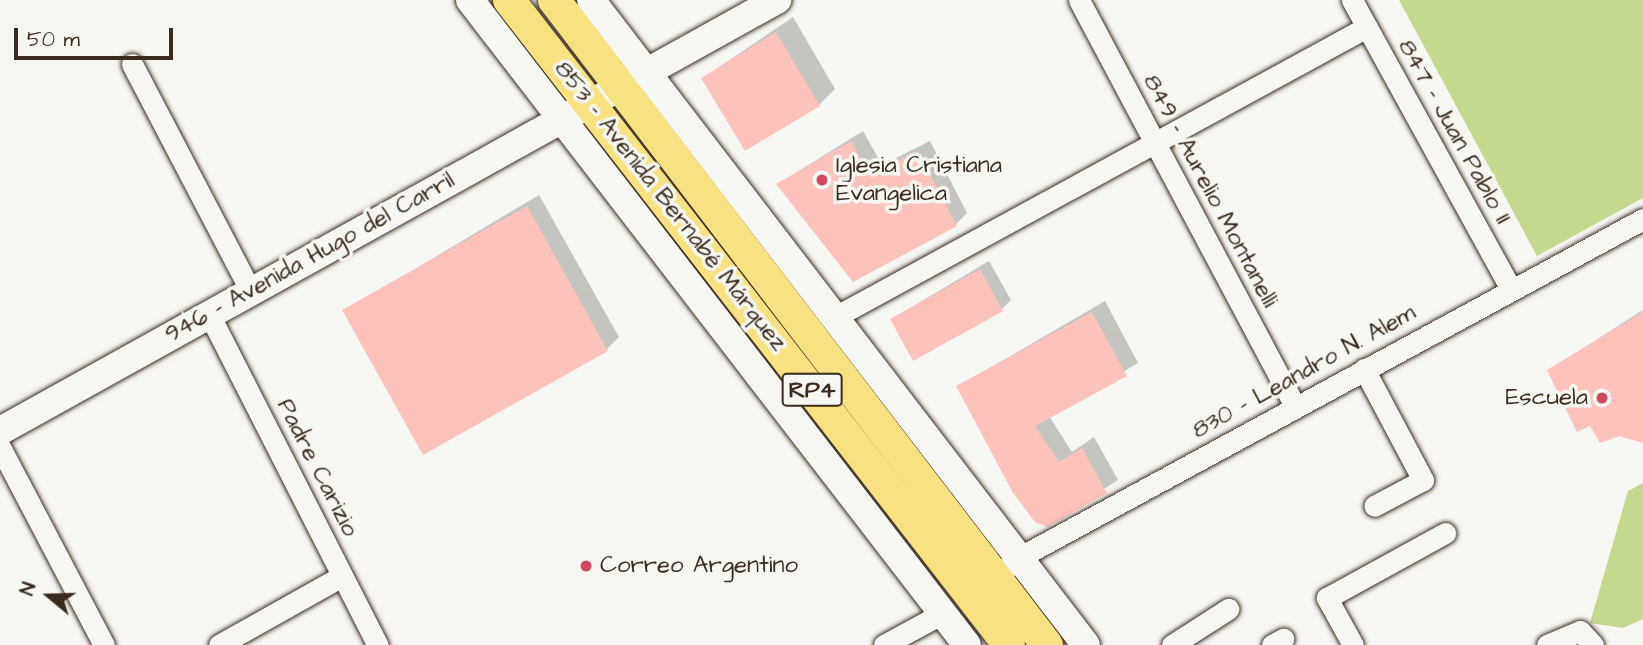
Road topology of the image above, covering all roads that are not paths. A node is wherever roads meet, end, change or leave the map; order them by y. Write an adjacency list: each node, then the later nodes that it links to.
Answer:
1 (470, 0): 11 (street, 853 - Avenida Bernabé Márquez)
2 (509, 0): 11 (main road, 853 - Avenida Bernabé Márquez / RP4)
3 (554, 0): 10 (main road, 853 - Avenida Bernabé Márquez / RP4)
4 (591, 0): 10 (street, 853 - Avenida Bernabé Márquez)
5 (777, 0): 10 (street, 946 - Avenida Hugo del Carril)
6 (1079, 0): 12 (street, 849 - Aurelio Montanelli)
7 (1352, 0): 8 (street, 847 - Juan Pablo II)
8 (1367, 27): 12 (street); 14 (street, 847 - Juan Pablo II)
9 (132, 64): 15 (street)
10 (634, 78): 11 (street, 946 - Avenida Hugo del Carril); 17 (street, 853 - Avenida Bernabé Márquez); 26 (main road, 853 - Avenida Bernabé Márquez / RP4)
11 (577, 111): 15 (street, 946 - Avenida Hugo del Carril); 28 (street, 853 - Avenida Bernabé Márquez); 35 (main road, 853 - Avenida Bernabé Márquez / RP4)
12 (1154, 141): 17 (street); 19 (street, 849 - Aurelio Montanelli)
13 (1643, 219): 14 (street, 830 - Leandro N. Alem)
14 (1511, 289): 18 (street, 830 - Leandro N. Alem)
15 (250, 290): 16 (street, 946 - Avenida Hugo del Carril)
16 (209, 314): 20 (street, 946 - Avenida Hugo del Carril); 25 (street, Padre Carizio)
17 (833, 318): 24 (street, 853 - Avenida Bernabé Márquez)
18 (1364, 369): 19 (street, 830 - Leandro N. Alem); 22 (street)
19 (1295, 406): 24 (street, 830 - Leandro N. Alem)
20 (0, 431)
21 (0, 447): 30 (street)
22 (1374, 506)
23 (1445, 533): 39 (street)
24 (1020, 557): 26 (street, 830 - Leandro N. Alem); 37 (street, 853 - Avenida Bernabé Márquez)
25 (342, 576): 31 (street); 32 (street, Padre Carizio)
26 (995, 577): 36 (main road, 853 - Avenida Bernabé Márquez / RP4)
27 (1228, 610): 38 (street)
28 (943, 613): 33 (street); 34 (street, 853 - Avenida Bernabé Márquez)
29 (1587, 638): 40 (street)
30 (104, 645)
31 (219, 645)
32 (378, 645)
33 (884, 645)
34 (967, 645)
35 (1009, 645)
36 (1047, 645)
37 (1086, 645)
38 (1172, 645)
39 (1353, 645)
40 (1547, 645)

